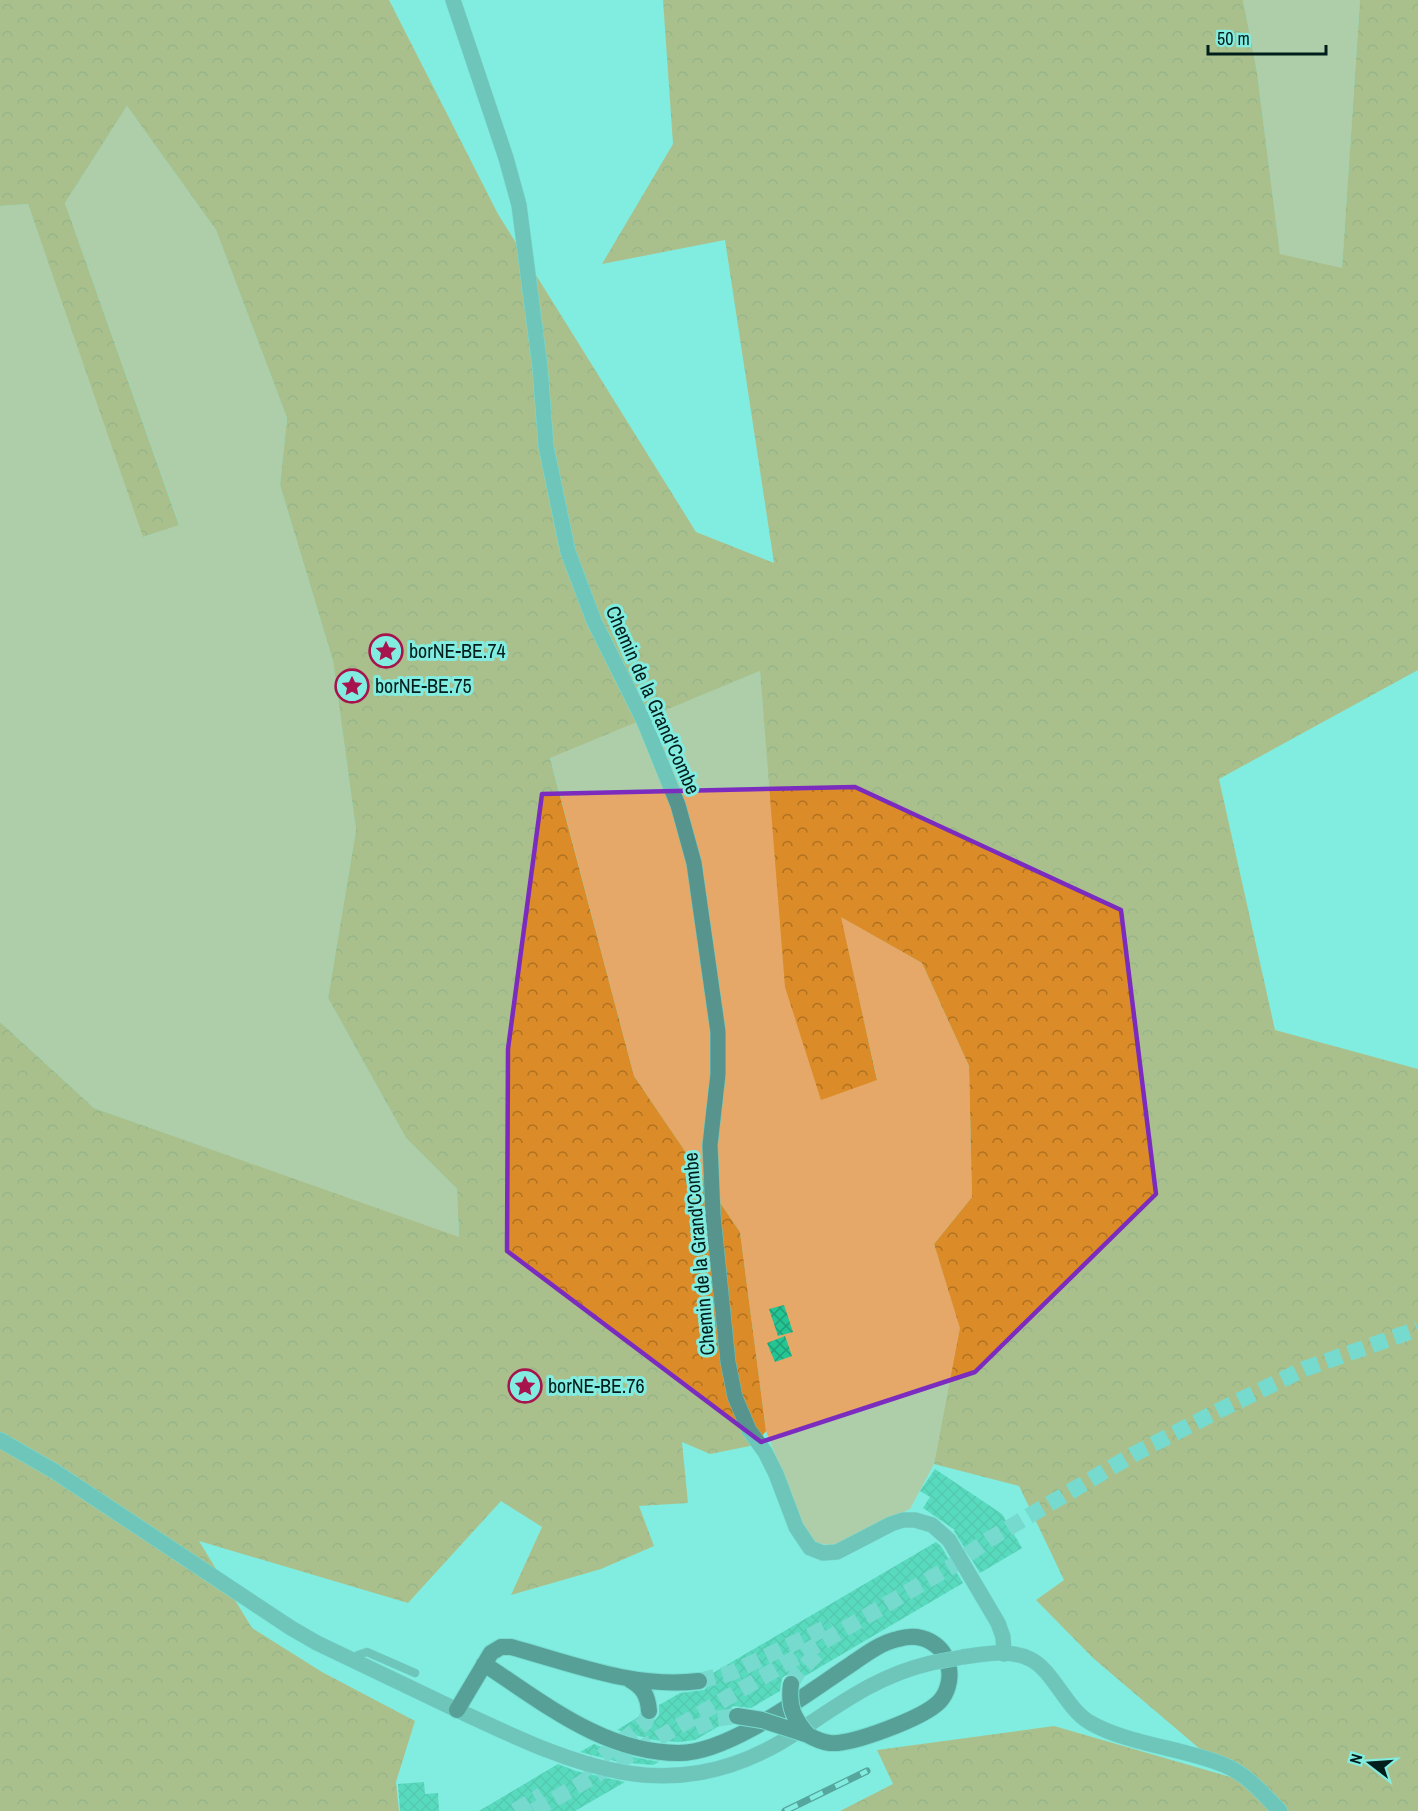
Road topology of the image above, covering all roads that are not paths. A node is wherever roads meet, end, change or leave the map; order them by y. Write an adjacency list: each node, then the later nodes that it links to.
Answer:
1 (453, 0): 3 (street, Chemin de la Grand'Combe)
2 (0, 1440): 4 (street)
3 (1004, 1654): 10 (street, bridge); 14 (street)
4 (352, 1660): 6 (lane); 10 (street)
5 (484, 1664): 7 (highway); 10 (highway); 13 (highway)
6 (415, 1673)
7 (630, 1680): 8 (highway); 11 (highway)
8 (699, 1682)
9 (791, 1684): 13 (highway, bridge)
10 (457, 1710)
11 (649, 1711)
12 (737, 1716): 13 (highway, bridge)
13 (808, 1735)
14 (1280, 1811)

